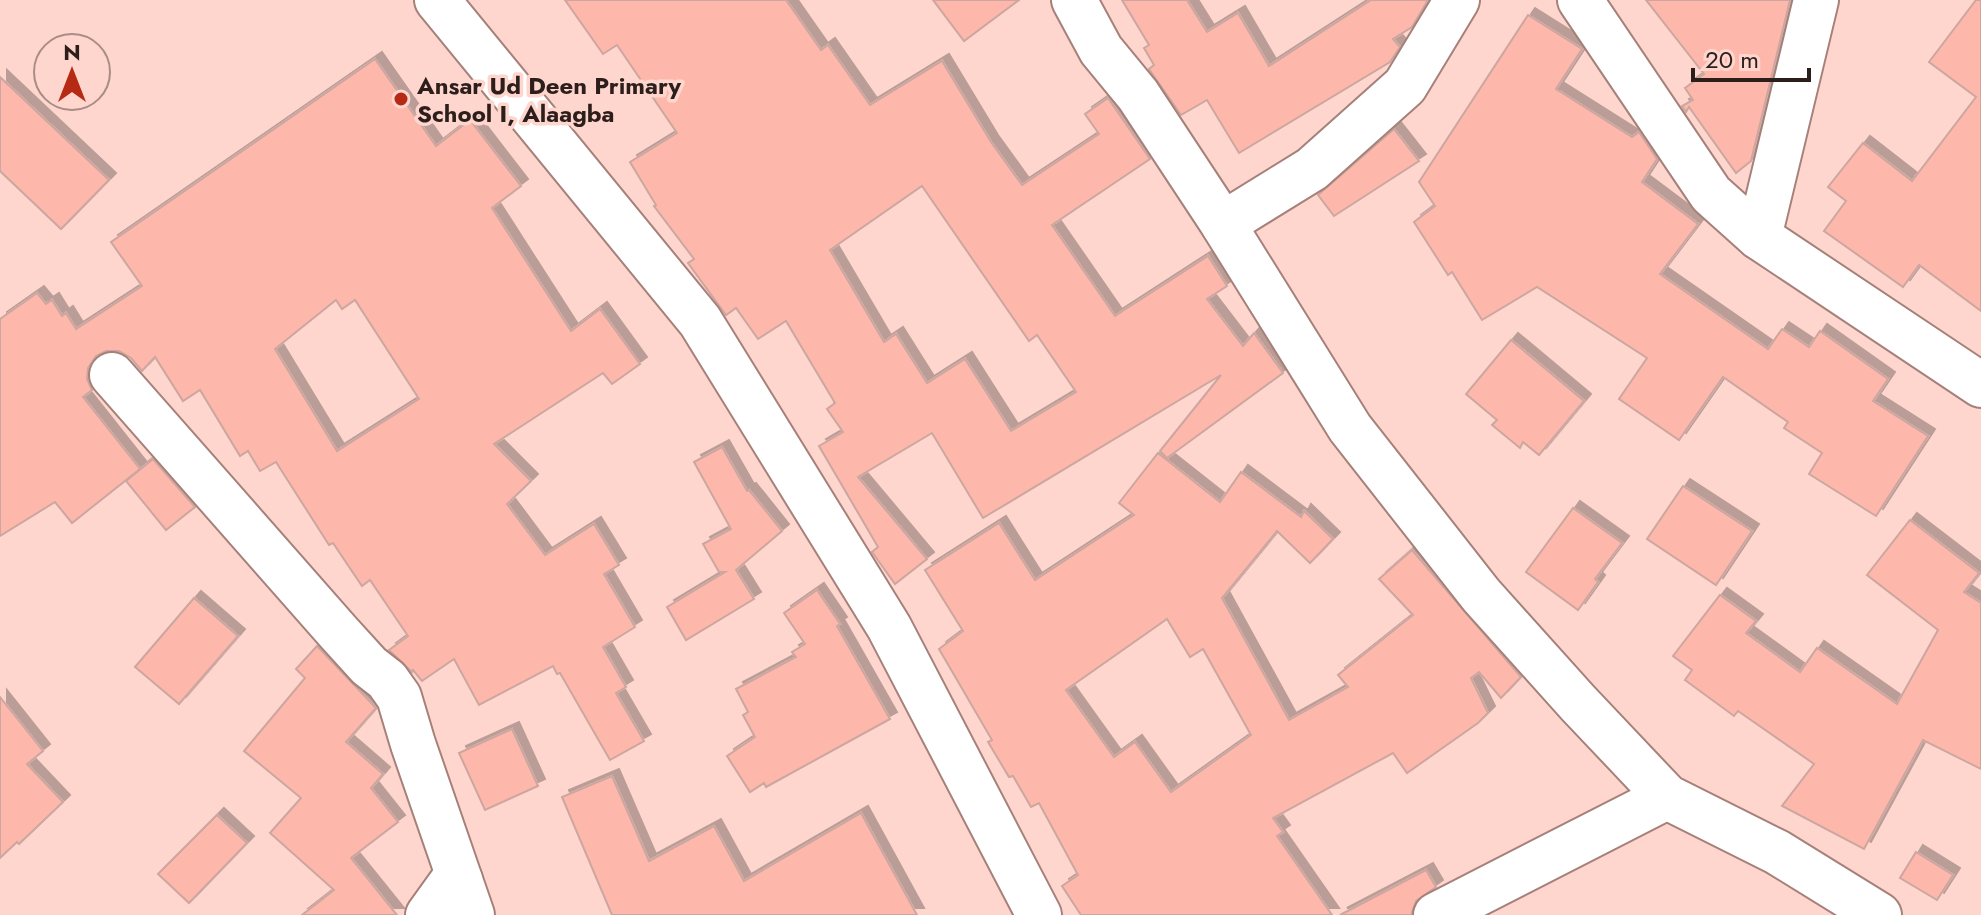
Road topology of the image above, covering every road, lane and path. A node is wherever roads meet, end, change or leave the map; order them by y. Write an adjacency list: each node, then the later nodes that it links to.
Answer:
1 (437, 0): 13 (street)
2 (1074, 0): 6 (street)
3 (1457, 0): 6 (street)
4 (1580, 0): 7 (street)
5 (1816, 0): 7 (street)
6 (1223, 224): 10 (street)
7 (1759, 237): 9 (street)
8 (112, 375): 11 (street)
9 (1981, 385)
10 (1667, 797): 14 (street); 15 (street)
11 (466, 898): 12 (street)
12 (428, 915)
13 (1039, 915)
14 (1436, 915)
15 (1879, 915)

